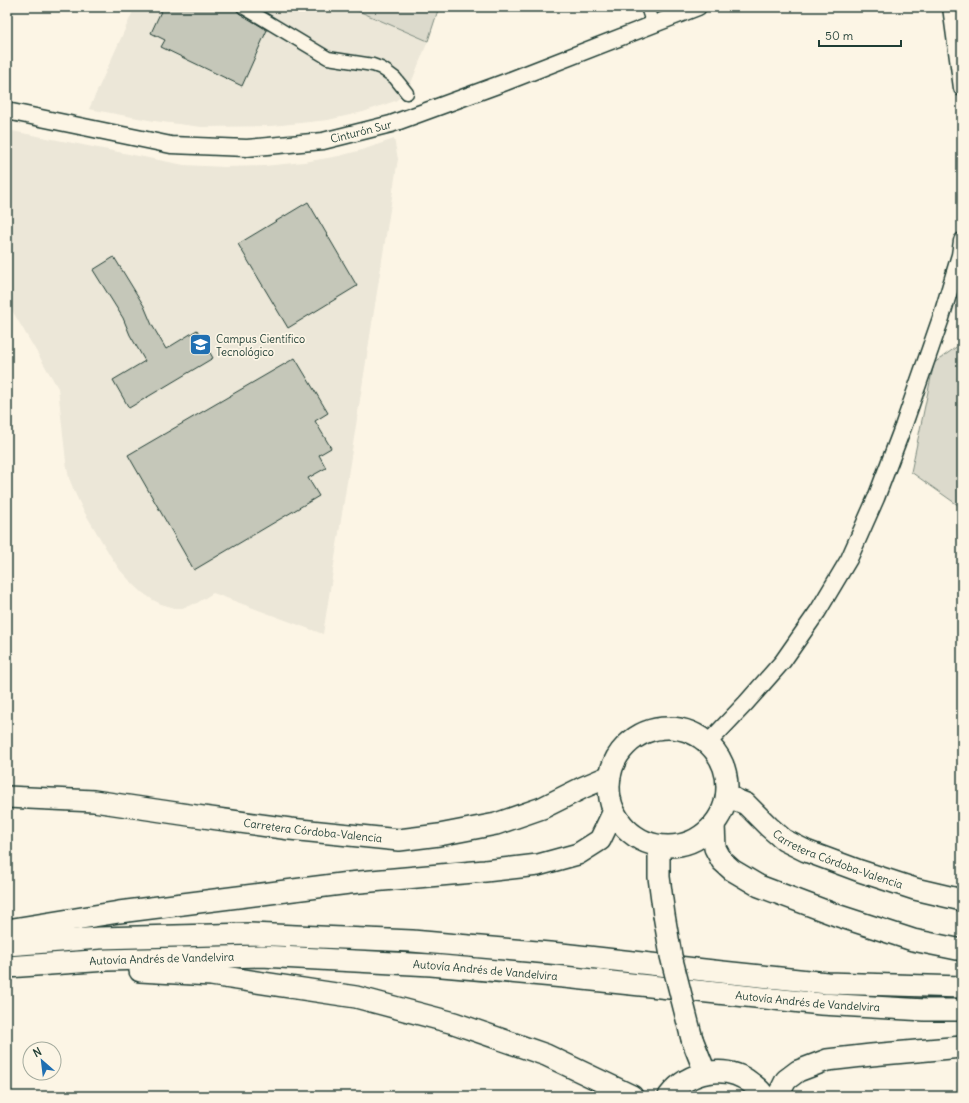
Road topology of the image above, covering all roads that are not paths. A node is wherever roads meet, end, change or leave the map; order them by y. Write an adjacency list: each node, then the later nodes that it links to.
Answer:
1 (243, 7): 7 (street)
2 (646, 7): 5 (street)
3 (698, 7): 5 (main road, Cinturón Sur)
4 (951, 7): 6 (main road)
5 (653, 25): 8 (main road, Cinturón Sur)
6 (962, 88)
7 (407, 93)
8 (7, 111)
9 (962, 241): 10 (main road)
10 (708, 743): 11 (highway); 12 (highway)
11 (610, 776): 13 (highway, Carretera Córdoba-Valencia); 14 (highway)
12 (727, 794): 15 (highway); 17 (highway, Carretera Córdoba-Valencia)
13 (7, 797)
14 (614, 812): 16 (highway); 18 (highway)
15 (714, 825): 16 (highway); 20 (highway)
16 (659, 846): 25 (highway, bridge)
17 (962, 900)
18 (7, 930)
19 (7, 945): 22 (highway, Autovía Andrés de Vandelvira)
20 (962, 950)
21 (7, 968): 23 (highway, Autovía Andrés de Vandelvira); 26 (highway)
22 (962, 987)
23 (962, 1010)
24 (962, 1047): 29 (highway)
25 (705, 1072): 27 (highway); 28 (highway)
26 (632, 1096)
27 (669, 1096)
28 (764, 1096)
29 (778, 1096)

